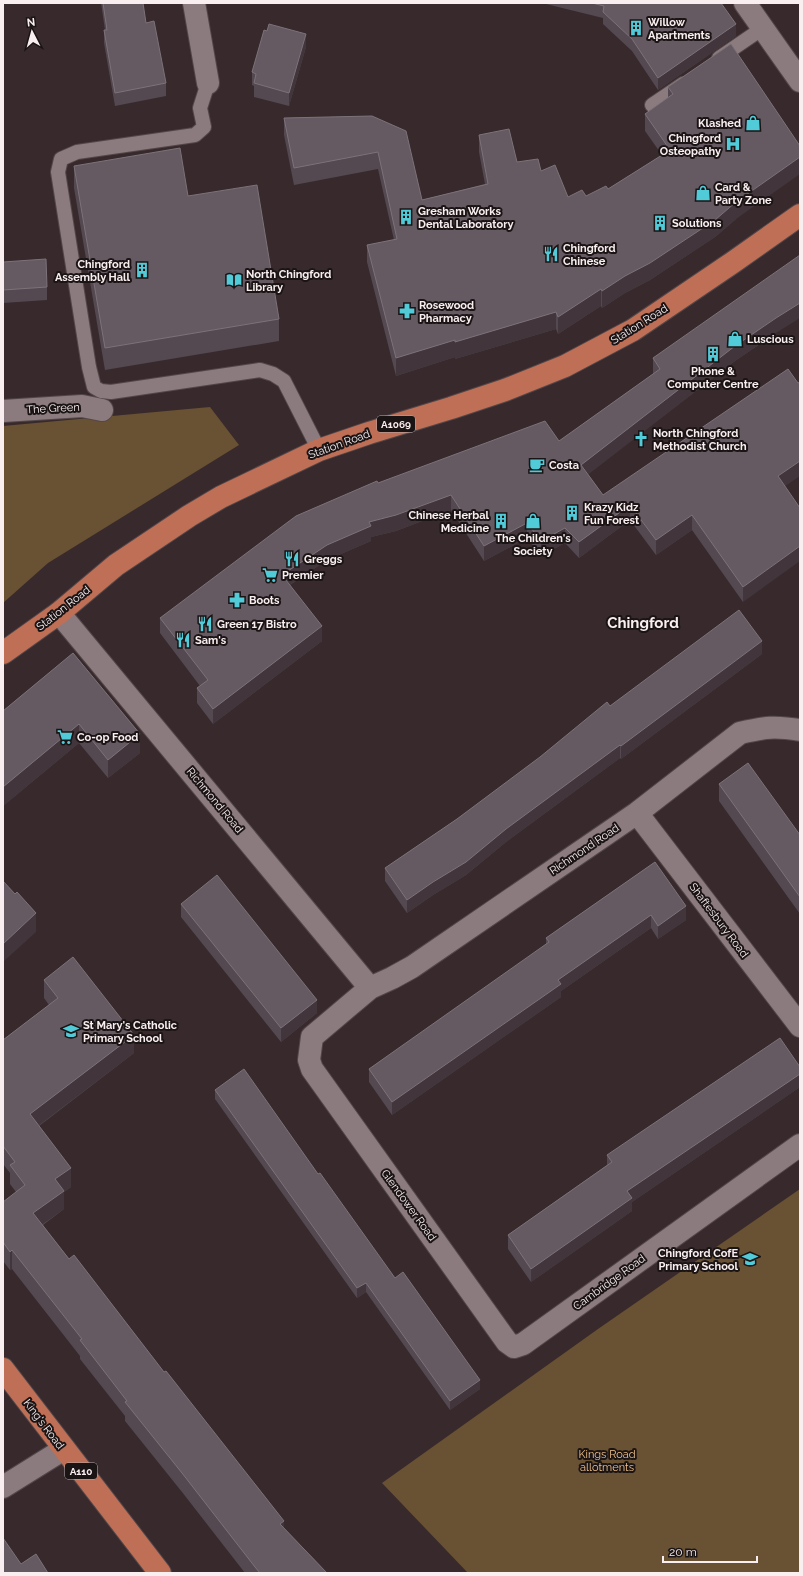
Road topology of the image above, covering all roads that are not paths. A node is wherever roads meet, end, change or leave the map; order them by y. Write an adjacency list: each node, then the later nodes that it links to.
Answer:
1 (194, 3): 7 (street)
2 (746, 3): 3 (street)
3 (763, 28): 4 (lane); 6 (street)
4 (711, 64)
5 (691, 78): 8 (lane)
6 (800, 81)
7 (208, 83): 12 (lane)
8 (652, 105)
9 (800, 215): 12 (main road, Station Road / A1069)
10 (102, 410): 11 (street, The Green)
11 (3, 411)
12 (319, 450): 13 (main road, Station Road / A1069)
13 (59, 613): 14 (main road, Station Road / A1069); 17 (street, Richmond Road)
14 (3, 653)
15 (800, 730): 16 (street, Richmond Road)
16 (637, 813): 17 (street, Richmond Road); 18 (street, Shaftesbury Road)
17 (370, 988): 19 (street, Richmond Road)
18 (800, 1026)
19 (309, 1060): 21 (street, Glendower Road)
20 (800, 1145): 21 (street, Cambridge Road)
21 (514, 1347)
22 (3, 1369): 23 (main road, King's Road / A110)
23 (64, 1449): 24 (street); 25 (main road, King's Road / A110)
24 (3, 1487)
25 (160, 1573)

